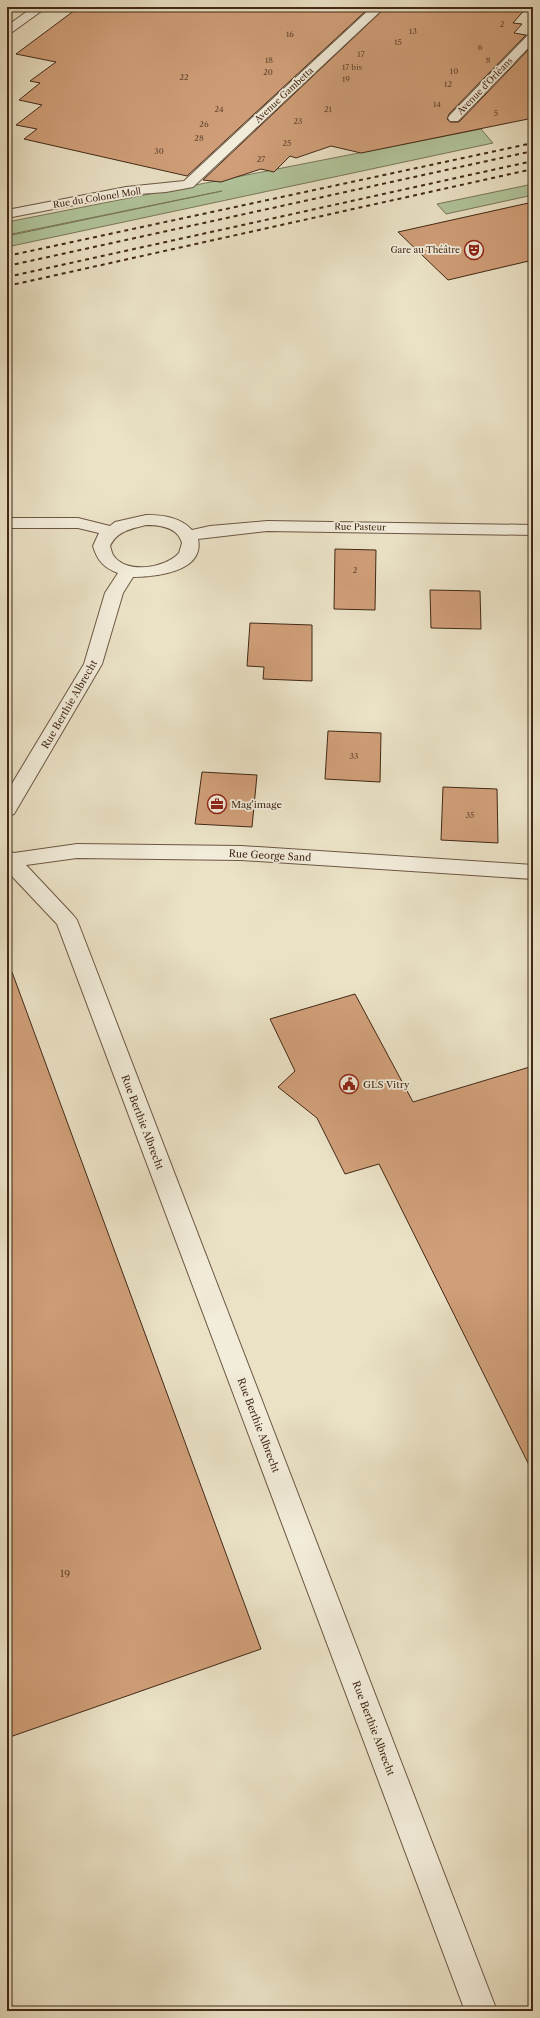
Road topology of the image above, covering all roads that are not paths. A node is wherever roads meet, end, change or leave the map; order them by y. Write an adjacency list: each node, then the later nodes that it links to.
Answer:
1 (41, 7): 3 (street)
2 (379, 7): 6 (street, Avenue Gambetta)
3 (7, 31)
4 (533, 36): 5 (street, Avenue d'Orléans)
5 (454, 118)
6 (188, 184): 7 (street, Rue du Colonel Moll)
7 (7, 214)
8 (7, 523): 10 (street)
9 (533, 530): 11 (street, Rue Pasteur)
10 (110, 531): 11 (street); 12 (street)
11 (188, 536): 12 (street)
12 (128, 571): 13 (street, Rue Berthie Albrecht)
13 (7, 809)
14 (7, 860): 15 (street, Rue George Sand); 16 (street, Rue Berthie Albrecht)
15 (533, 872)
16 (481, 2011)

